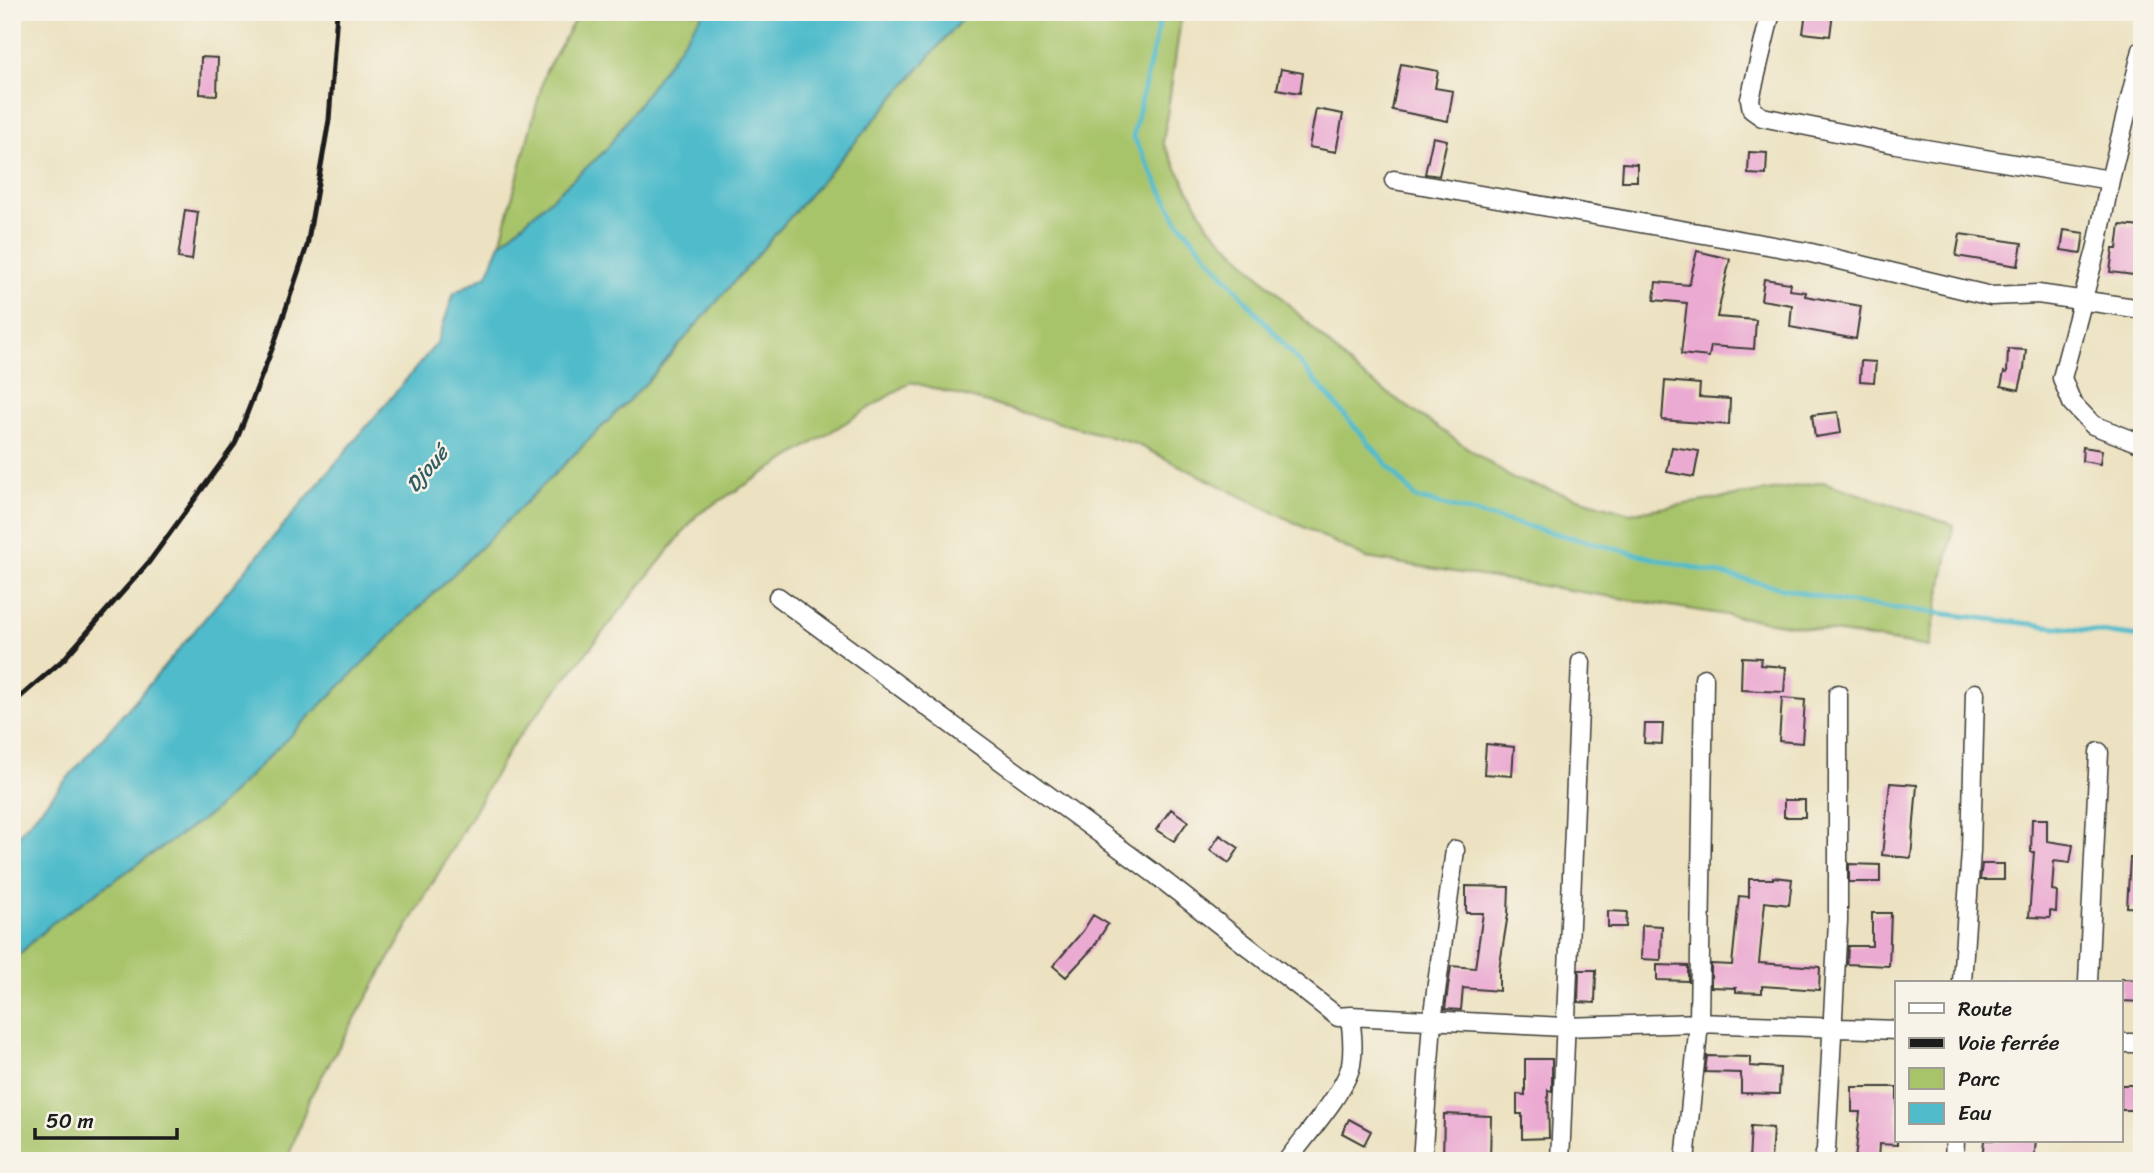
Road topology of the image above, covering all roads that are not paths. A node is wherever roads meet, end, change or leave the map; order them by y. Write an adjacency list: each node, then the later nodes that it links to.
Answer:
1 (1771, 12): 4 (street)
2 (2142, 50): 4 (street)
3 (1394, 180): 5 (street)
4 (2110, 180): 5 (street)
5 (2082, 299): 6 (street); 7 (street)
6 (2142, 309)
7 (2142, 444)
8 (778, 597): 17 (street)
9 (1581, 662): 20 (street)
10 (1704, 678): 19 (street)
11 (1975, 692): 15 (street)
12 (1839, 694): 21 (street)
13 (2099, 752): 16 (street)
14 (1455, 850): 18 (street)
15 (1962, 981)
16 (2088, 981)
17 (1350, 1016): 18 (street); 26 (street)
18 (1432, 1021): 20 (street); 27 (street)
19 (1699, 1023): 20 (street); 21 (street); 29 (street)
20 (1564, 1027): 28 (street)
21 (1833, 1028): 22 (street); 30 (street)
22 (1895, 1030)
23 (2122, 1043): 24 (street)
24 (2142, 1043)
25 (1955, 1142): 31 (street)
26 (1287, 1161)
27 (1422, 1161)
28 (1560, 1161)
29 (1685, 1161)
30 (1823, 1161)
31 (1954, 1161)

